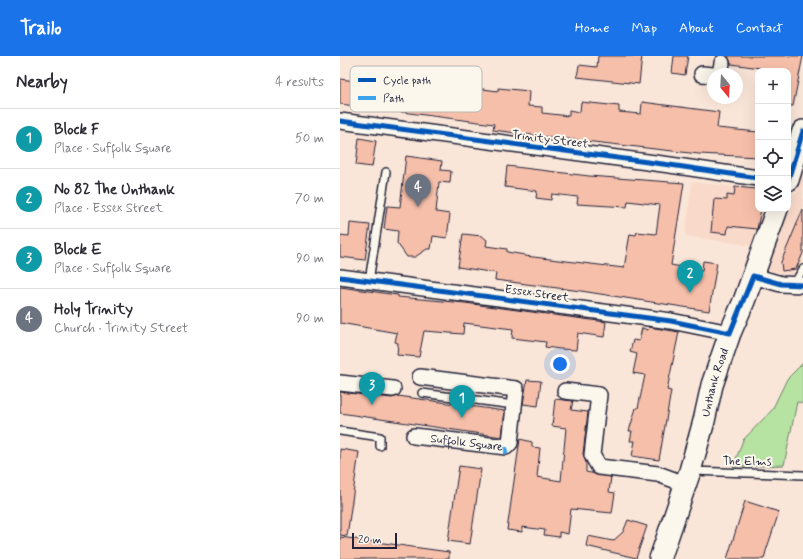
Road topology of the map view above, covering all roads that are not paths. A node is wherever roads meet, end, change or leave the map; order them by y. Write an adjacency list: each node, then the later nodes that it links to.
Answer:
1 (340, 121): 5 (street, Trinity Street)
2 (803, 131): 4 (street)
3 (386, 172): 10 (lane)
4 (789, 176)
5 (755, 178)
6 (776, 212): 8 (street, Unthank Road)
7 (803, 269): 11 (lane)
8 (753, 276): 11 (street); 12 (street, Unthank Road)
9 (340, 277): 10 (street, Essex Street)
10 (369, 281): 12 (street, Essex Street)
11 (798, 285)
12 (730, 333): 23 (street, Unthank Road)
13 (420, 377): 18 (street, Suffolk Square)
14 (340, 383): 15 (street)
15 (393, 389)
16 (565, 391): 23 (street)
17 (422, 393): 18 (lane)
18 (514, 405): 20 (street, Suffolk Square)
19 (340, 432): 21 (lane)
20 (414, 436)
21 (380, 446)
22 (803, 475): 23 (lane, The Elms)
23 (688, 477): 24 (street, Unthank Road)
24 (660, 559)

